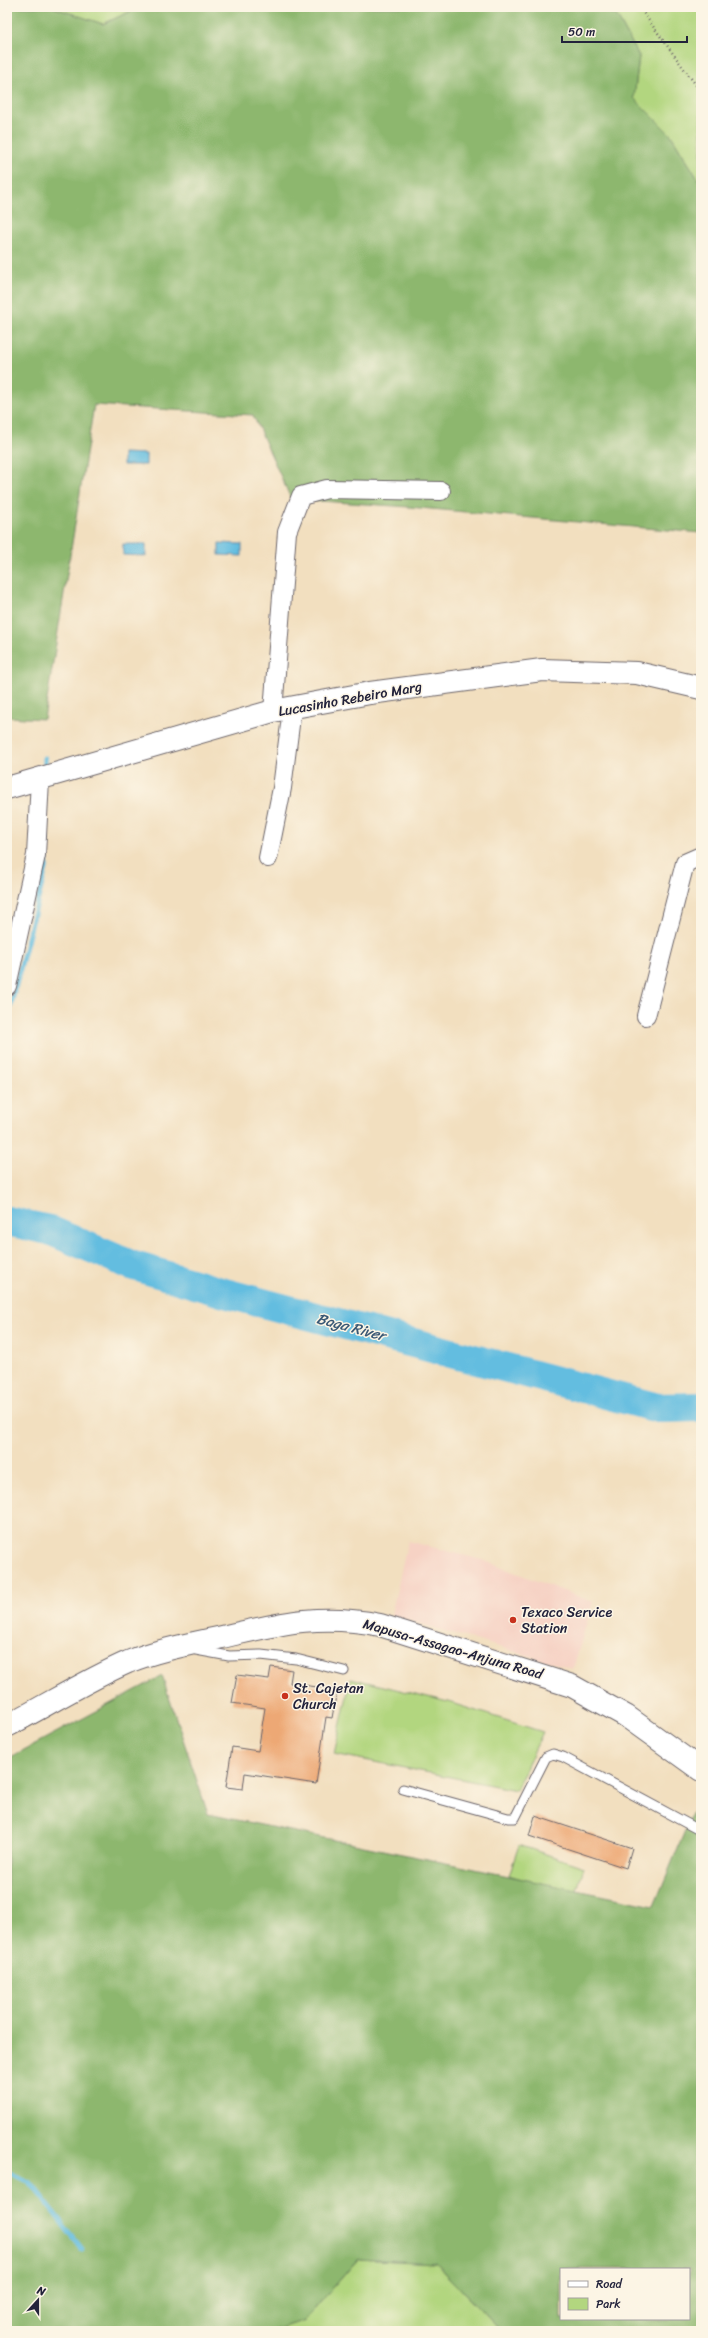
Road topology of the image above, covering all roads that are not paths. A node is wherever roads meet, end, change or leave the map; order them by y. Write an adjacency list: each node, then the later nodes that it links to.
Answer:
1 (441, 491): 3 (street)
2 (701, 688): 3 (main road, Lucasinho Rebeiro Marg)
3 (283, 710): 4 (main road, Lucasinho Rebeiro Marg); 7 (street)
4 (40, 780): 5 (main road, Lucasinho Rebeiro Marg); 8 (street)
5 (7, 788)
6 (701, 856): 9 (street)
7 (268, 858)
8 (7, 986)
9 (646, 1016)
10 (178, 1647): 11 (lane); 12 (main road, Mapusa-Assagao-Anjuna Road); 13 (main road, Mapusa-Assagao-Anjuna Road)
11 (344, 1671)
12 (7, 1726)
13 (701, 1770)
14 (403, 1789): 15 (lane)
15 (701, 1831)

